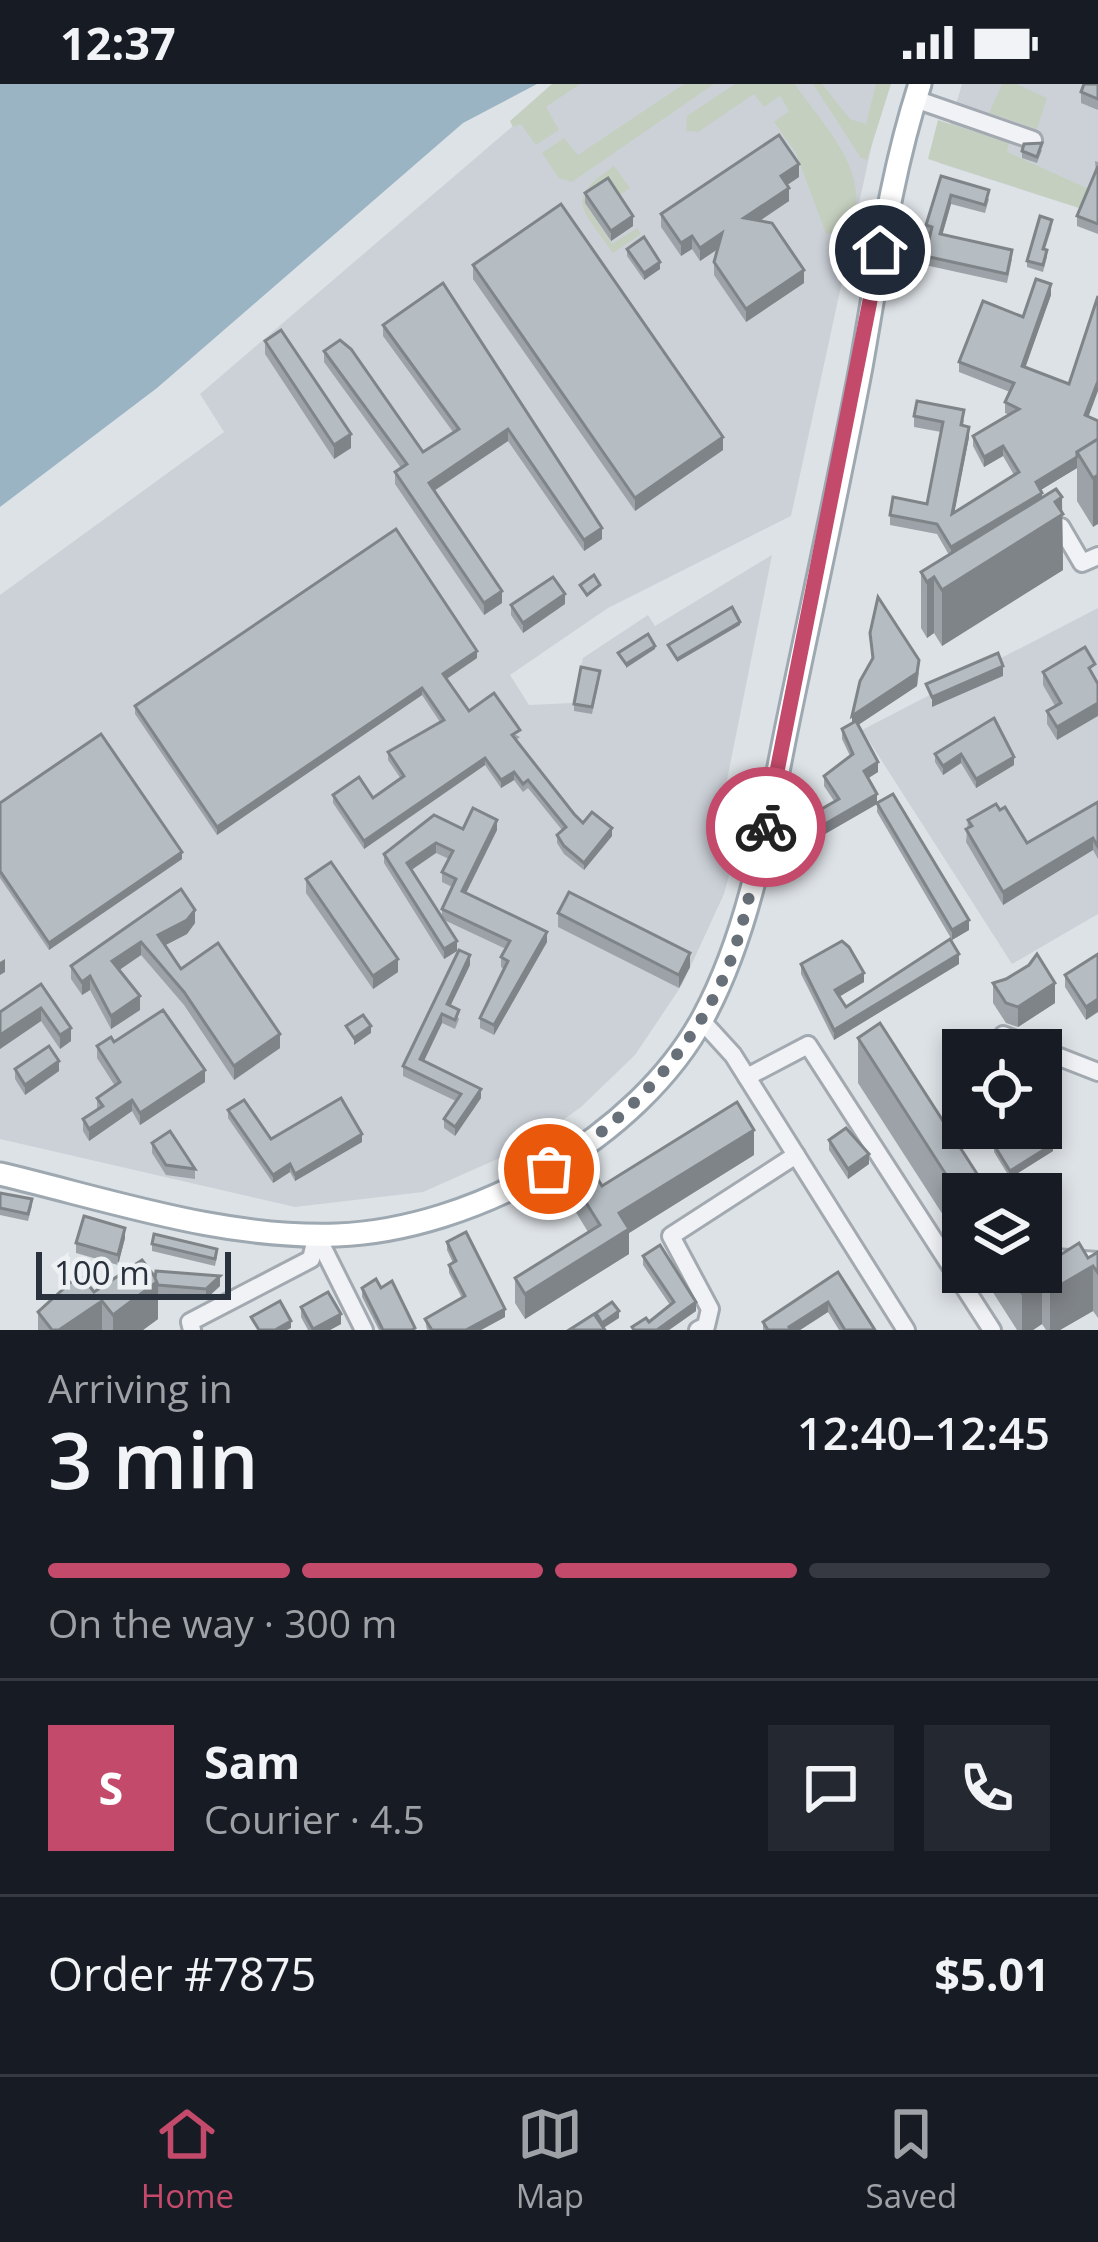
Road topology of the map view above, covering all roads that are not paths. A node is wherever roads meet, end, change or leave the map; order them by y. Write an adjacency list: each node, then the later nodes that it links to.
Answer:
1 (918, 92): 2 (street); 5 (main road)
2 (1034, 140)
3 (1022, 550): 4 (street)
4 (1098, 556)
5 (702, 1021): 8 (street); 11 (main road)
6 (1062, 1058): 7 (street)
7 (1098, 1072)
8 (747, 1077): 9 (street); 18 (street)
9 (796, 1155): 16 (street); 17 (street)
10 (0, 1174): 11 (main road)
11 (317, 1235): 14 (street); 15 (street)
12 (1062, 1258): 13 (street)
13 (1098, 1261)
14 (192, 1330)
15 (364, 1330)
16 (698, 1330)
17 (906, 1330)
18 (992, 1330)

